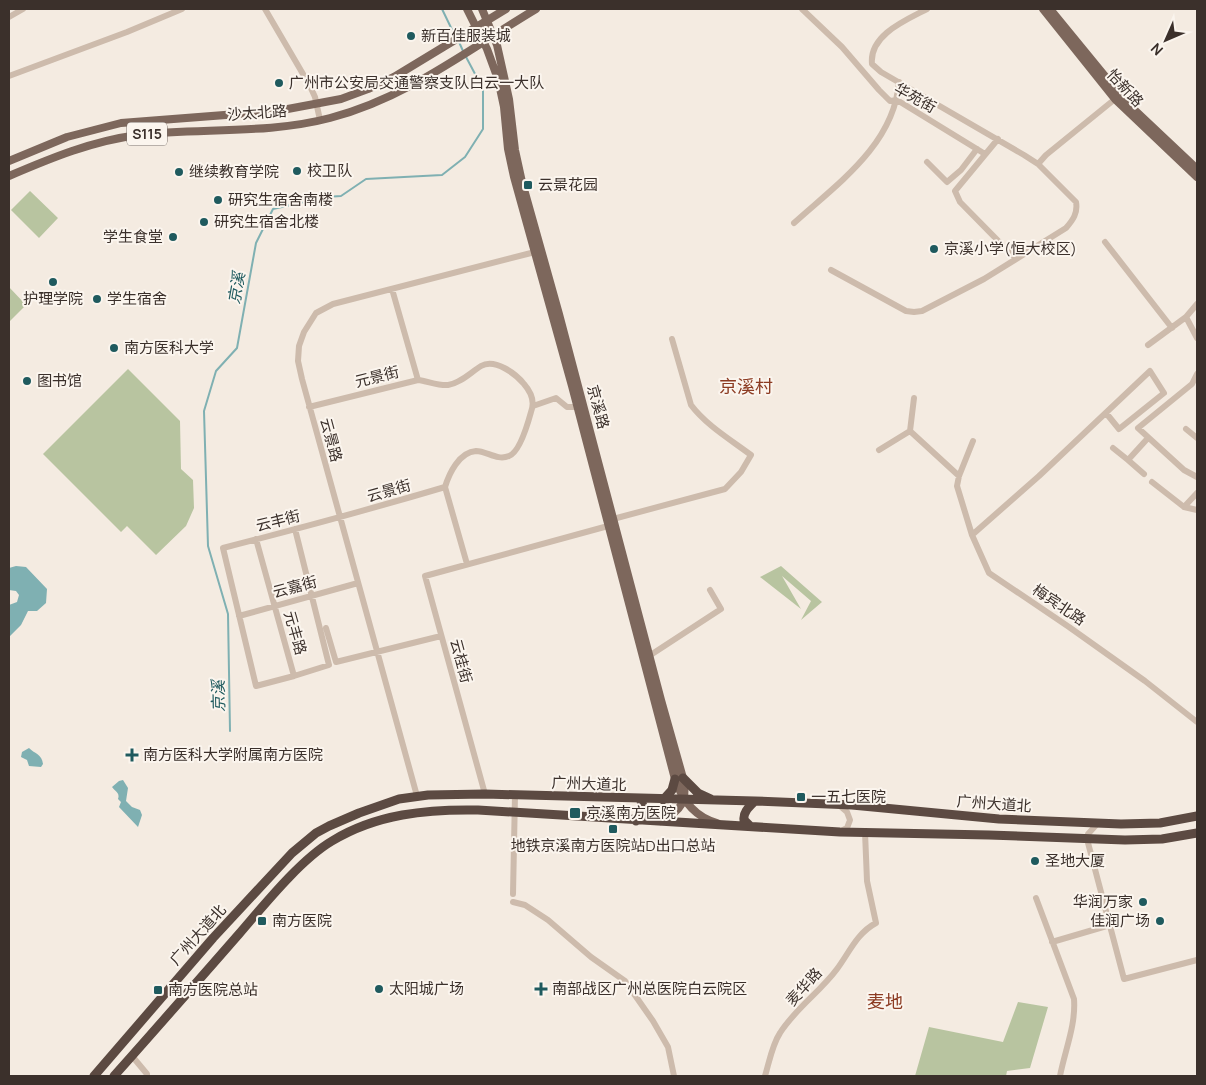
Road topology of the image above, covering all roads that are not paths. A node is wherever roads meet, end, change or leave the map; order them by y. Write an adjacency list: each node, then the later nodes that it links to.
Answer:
1 (23, 9): 12 (street)
2 (182, 9): 17 (street)
3 (265, 9): 21 (street)
4 (467, 9): 14 (main road, 京溪路)
5 (482, 9): 13 (main road, 京溪路)
6 (506, 9): 13 (main road, S115)
7 (536, 9): 15 (main road, 沙太北路)
8 (802, 9): 20 (street, 华苑街)
9 (927, 9): 18 (street)
10 (1043, 9): 19 (main road, 怡新路)
11 (1050, 9): 29 (main road, 怡新路)
12 (9, 17)
13 (486, 20): 14 (main road, 沙太北路 / S115); 15 (main road, 京溪路)
14 (475, 27): 16 (main road, 京溪路); 21 (main road, 沙太北路 / S115)
15 (494, 36): 16 (main road, 沙太北路); 70 (main road, 京溪路)
16 (484, 42): 22 (main road, 沙太北路 / S115); 35 (main road, 京溪路)
17 (9, 76)
18 (898, 82): 20 (street); 23 (street)
19 (1115, 98): 28 (street); 32 (main road, 怡新路)
20 (897, 100): 24 (street, 华苑街); 33 (street)
21 (317, 104): 22 (street); 26 (main road, 沙太北路 / S115)
22 (320, 120): 30 (main road, 沙太北路 / S115)
23 (998, 139): 25 (street); 28 (street)
24 (977, 149): 25 (street, 华苑街); 27 (street)
25 (985, 154): 36 (street)
26 (12, 159): 30 (main road)
27 (927, 162)
28 (1038, 164): 36 (street)
29 (1197, 169)
30 (21, 170): 31 (main road, 沙太北路 / S115)
31 (9, 176)
32 (1197, 177)
33 (794, 223)
34 (1106, 242): 42 (street)
35 (535, 252): 38 (street, 云景路); 51 (main road, 京溪路)
36 (1016, 260): 37 (street)
37 (831, 270)
38 (392, 289): 47 (street, 元景街); 50 (street, 云景路)
39 (1197, 304): 41 (street)
40 (1197, 312): 41 (street)
41 (1186, 317): 42 (street); 43 (street)
42 (1172, 328): 45 (street)
43 (1197, 338)
44 (672, 339): 70 (street, 云桂街)
45 (1148, 345)
46 (1197, 374): 55 (street)
47 (418, 380): 49 (street); 50 (street, 元景街)
48 (914, 398): 54 (street)
49 (533, 406): 51 (street); 65 (street)
50 (309, 407): 69 (street, 云景路)
51 (577, 407): 70 (main road, 京溪路)
52 (1106, 413): 52 (street); 72 (street)
53 (1186, 429): 56 (street)
54 (910, 431): 59 (street); 62 (street)
55 (1148, 438): 60 (street); 63 (street)
56 (1197, 438)
57 (973, 441): 62 (street)
58 (1114, 448): 60 (street)
59 (879, 450)
60 (1128, 460): 61 (street)
61 (1144, 474)
62 (959, 476): 72 (street, 梅宾北路)
63 (1197, 477)
64 (1152, 482): 67 (street)
65 (445, 487): 69 (street, 云景街); 75 (street)
66 (1197, 493): 67 (street)
67 (1184, 507): 68 (street)
68 (1197, 510)
69 (340, 518): 71 (street, 云丰街); 76 (street, 云景路)
70 (611, 522): 75 (street, 云桂街); 84 (main road, 京溪路); 87 (main road, 京溪路)
71 (295, 529): 73 (street, 云丰街); 78 (street)
72 (972, 535): 86 (street, 梅宾北路)
73 (256, 539): 74 (street, 云丰街); 79 (street, 元丰路)
74 (223, 548): 80 (street, 元丰路)
75 (467, 564): 82 (street, 云桂街)
76 (358, 583): 78 (street, 云嘉街); 83 (street, 云景路)
77 (710, 590): 84 (street)
78 (311, 596): 79 (street, 云嘉街); 85 (street)
79 (274, 606): 80 (street, 云嘉街); 85 (street, 元丰路)
80 (239, 616): 85 (street, 元丰路)
81 (326, 628): 83 (street)
82 (441, 636): 83 (street); 88 (street, 云桂街)
83 (377, 652): 90 (street, 云景路)
84 (649, 656): 87 (main road, 京溪路)
85 (294, 676)
86 (1197, 722)
87 (679, 779): 92 (highway); 93 (main road, 京溪路); 94 (highway)
88 (485, 794): 89 (highway, 广州大道北); 90 (highway, 广州大道北)
89 (515, 795): 91 (highway, 广州大道北); 97 (street)
90 (417, 796): 113 (highway, 广州大道北)
91 (640, 799): 92 (highway, 广州大道北); 99 (highway)
92 (663, 800): 93 (highway, 广州大道北)
93 (685, 800): 94 (highway, 广州大道北); 100 (main road); 102 (main road, 京溪路)
94 (721, 801): 95 (highway, 广州大道北)
95 (755, 802): 96 (highway, 广州大道北); 103 (highway)
96 (839, 805): 101 (highway, 广州大道北); 104 (street)
97 (515, 813): 99 (highway, 广州大道北); 112 (highway, 广州大道北); 116 (street)
98 (1197, 816): 101 (highway, 广州大道北)
99 (636, 821): 100 (highway, 广州大道北)
100 (659, 822): 102 (highway, 广州大道北)
101 (1098, 823): 107 (street)
102 (725, 825): 103 (highway, 广州大道北)
103 (750, 826): 104 (highway, 广州大道北)
104 (840, 832): 105 (highway, 广州大道北)
105 (865, 832): 107 (highway, 广州大道北); 117 (street, 麦华路)
106 (1197, 833): 107 (highway, 广州大道北)
107 (1087, 839): 109 (street)
108 (1036, 898): 110 (street)
109 (1110, 925): 110 (street); 111 (street)
110 (1052, 942): 118 (street)
111 (1197, 960)
112 (132, 1056): 114 (highway, 广州大道北); 115 (street)
113 (94, 1076)
114 (114, 1076)
115 (146, 1076)
116 (674, 1076)
117 (765, 1076)
118 (1060, 1076)

